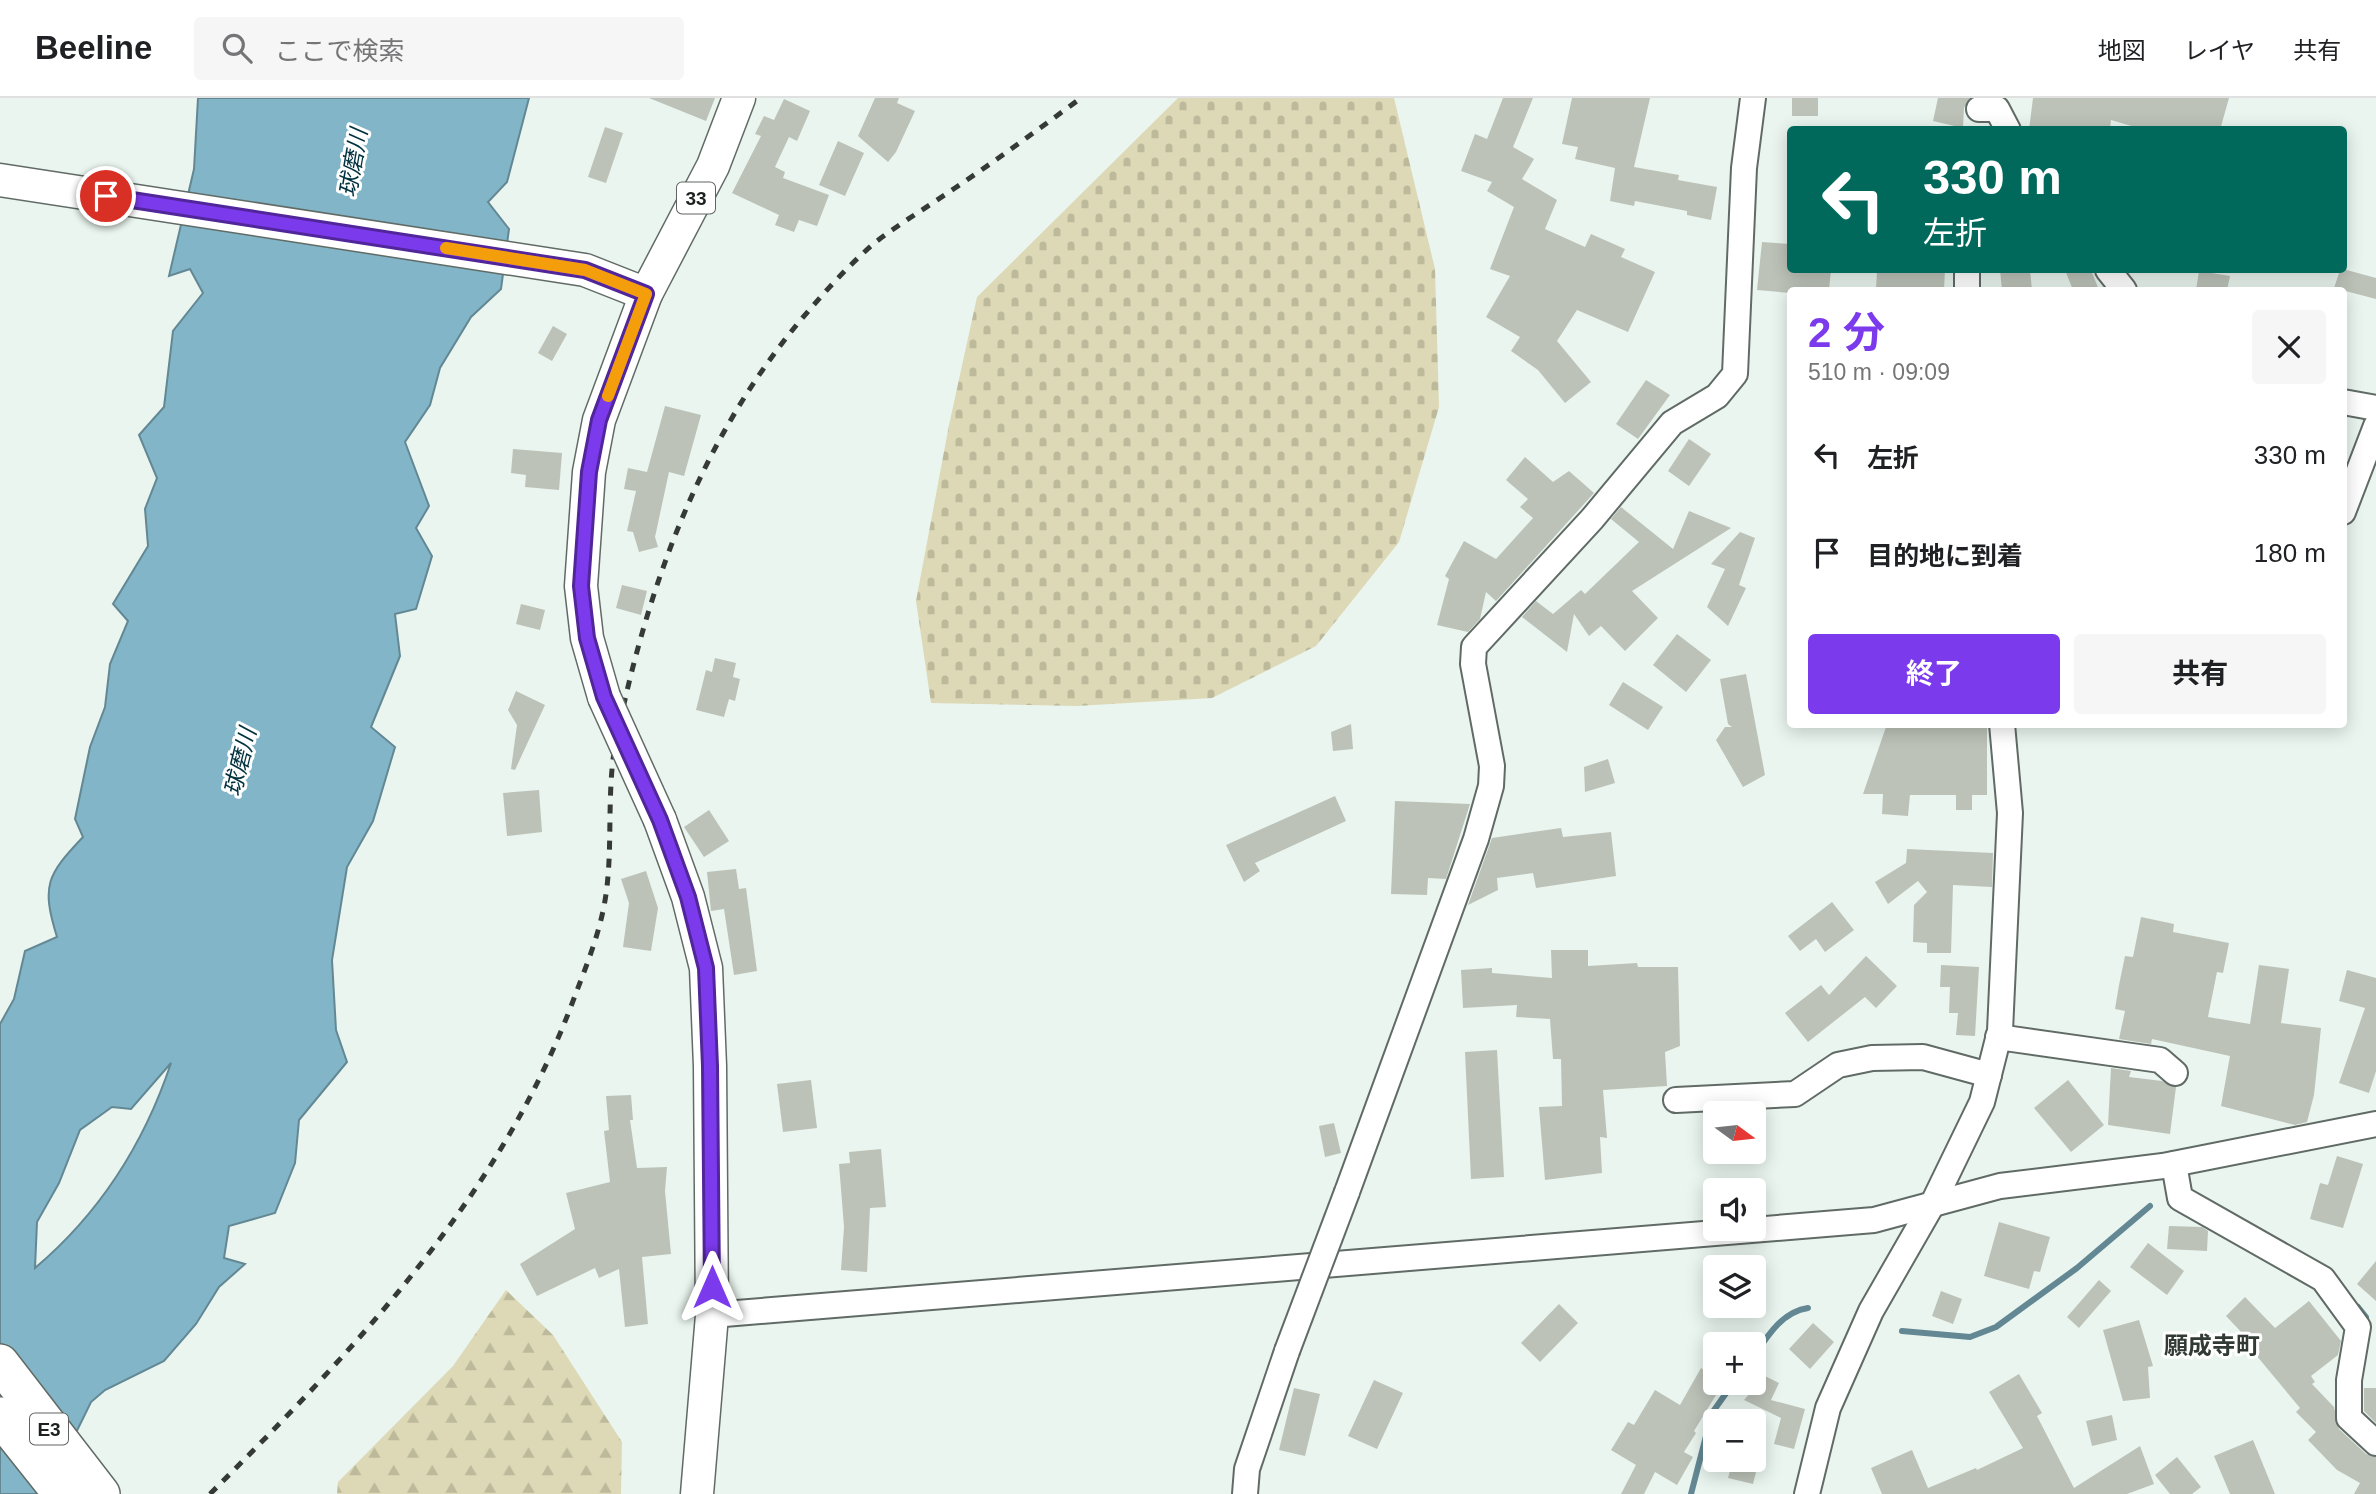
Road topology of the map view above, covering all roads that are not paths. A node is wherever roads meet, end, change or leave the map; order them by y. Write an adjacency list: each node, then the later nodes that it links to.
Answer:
1 (739, 98): 8 (main road, 33)
2 (1753, 98): 29 (street, bridge)
3 (1979, 112): 4 (street)
4 (2006, 126)
5 (0, 180): 8 (main road)
6 (2110, 273): 7 (street)
7 (2122, 287)
8 (646, 294): 21 (main road, 33, bridge)
9 (2347, 403): 10 (street)
10 (2376, 408)
11 (2376, 426): 12 (street)
12 (2347, 502)
13 (2002, 728): 14 (street)
14 (1998, 1037): 15 (street); 16 (street)
15 (2175, 1073)
16 (1989, 1075): 17 (street); 20 (street)
17 (1676, 1101)
18 (2376, 1124): 19 (street)
19 (2174, 1164): 20 (street); 22 (street)
20 (1933, 1203): 21 (street); 30 (street)
21 (712, 1315): 28 (main road, 33)
22 (2367, 1323): 25 (street)
23 (0, 1363): 27 (highway, E3)
24 (0, 1416): 26 (highway, E3)
25 (2376, 1443)
26 (62, 1494)
27 (101, 1494)
28 (697, 1494)
29 (1245, 1494)
30 (1807, 1494)

